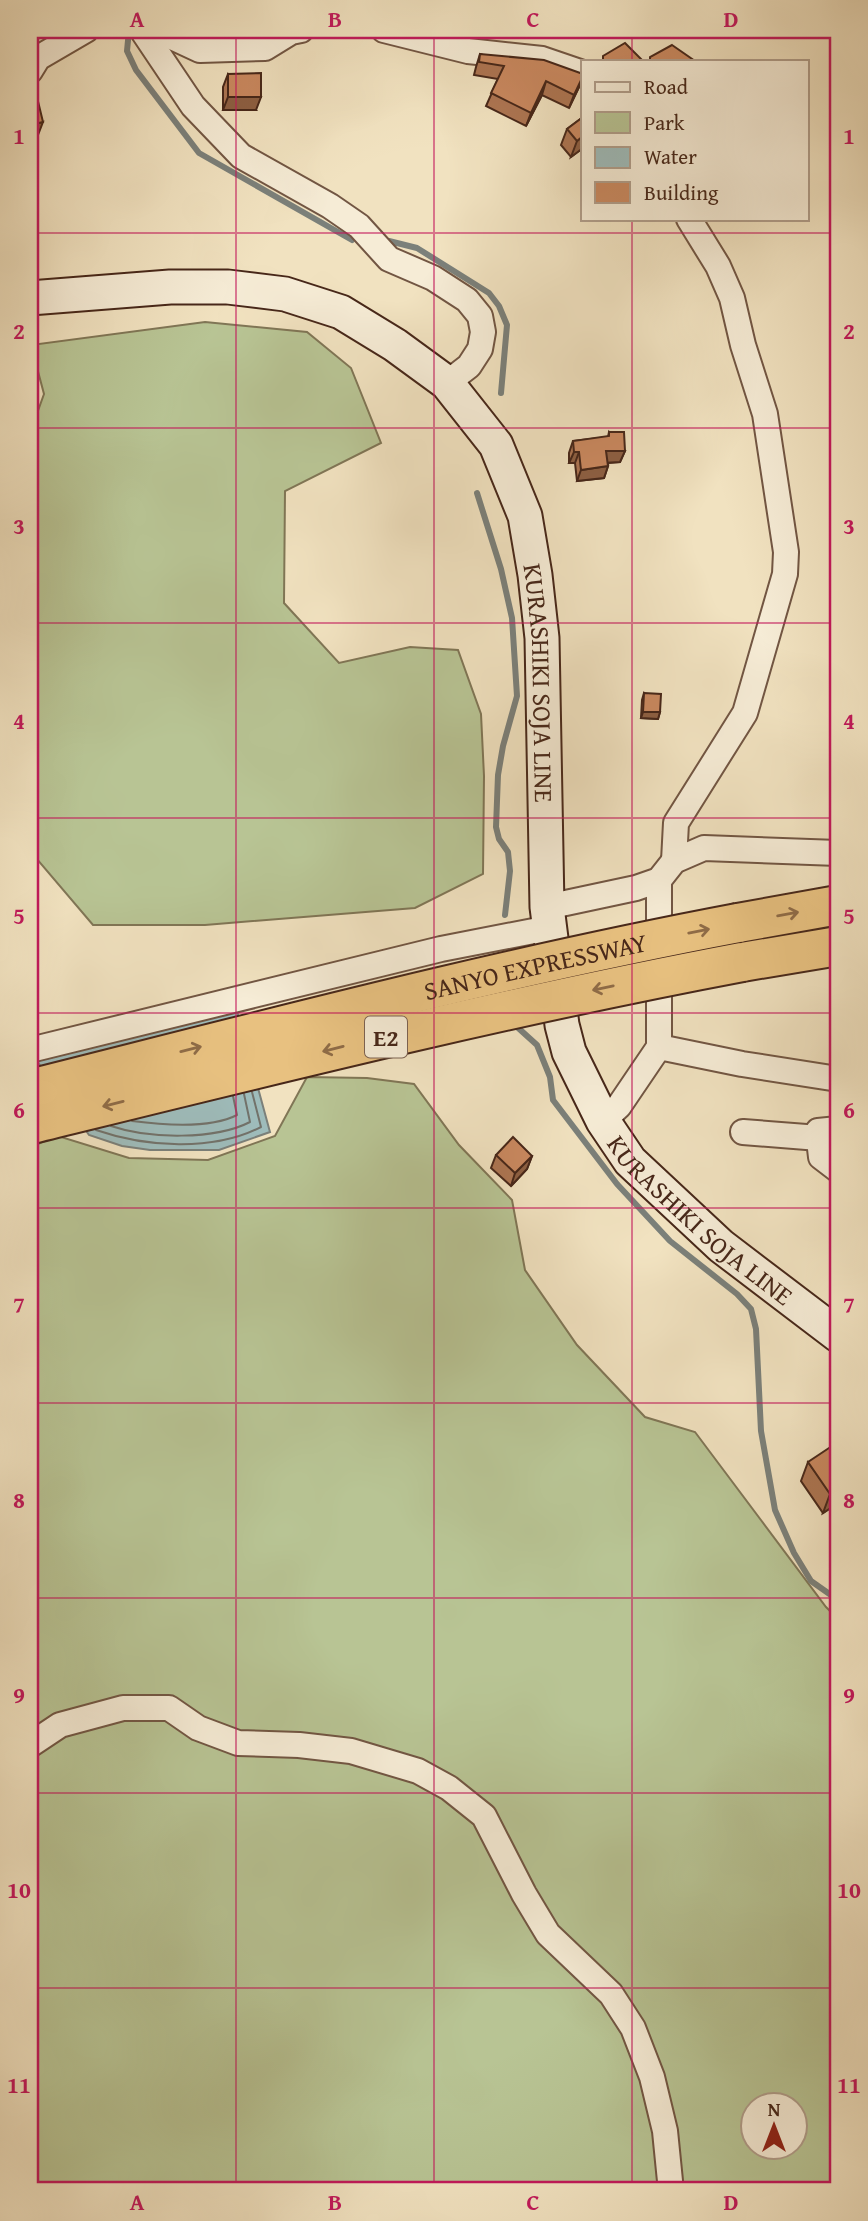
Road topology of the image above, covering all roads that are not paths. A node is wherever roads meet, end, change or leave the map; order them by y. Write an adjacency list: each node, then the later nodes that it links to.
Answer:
1 (86, 30): 6 (street)
2 (142, 30): 10 (street)
3 (157, 30): 4 (street)
4 (300, 30)
5 (384, 30): 7 (street)
6 (30, 71)
7 (581, 72)
8 (690, 220): 12 (street)
9 (30, 298): 10 (main road, KURASHIKI SOJA LINE)
10 (447, 383): 14 (main road, KURASHIKI SOJA LINE)
11 (838, 853): 12 (street)
12 (666, 870): 14 (street); 16 (street)
13 (838, 905): 19 (highway, SANYO EXPRESSWAY / E2, one-way to 13, bridge)
14 (548, 917): 17 (street); 20 (main road, KURASHIKI SOJA LINE)
15 (838, 946): 19 (highway, SANYO EXPRESSWAY / E2, one-way to 19, bridge)
16 (659, 1046): 18 (street); 20 (street)
17 (30, 1050)
18 (838, 1079)
19 (30, 1112)
20 (603, 1121): 24 (main road, KURASHIKI SOJA LINE)
21 (743, 1132): 22 (street)
22 (829, 1133): 23 (street)
23 (838, 1170)
24 (838, 1335)
25 (30, 1745): 26 (street)
26 (671, 2191)

